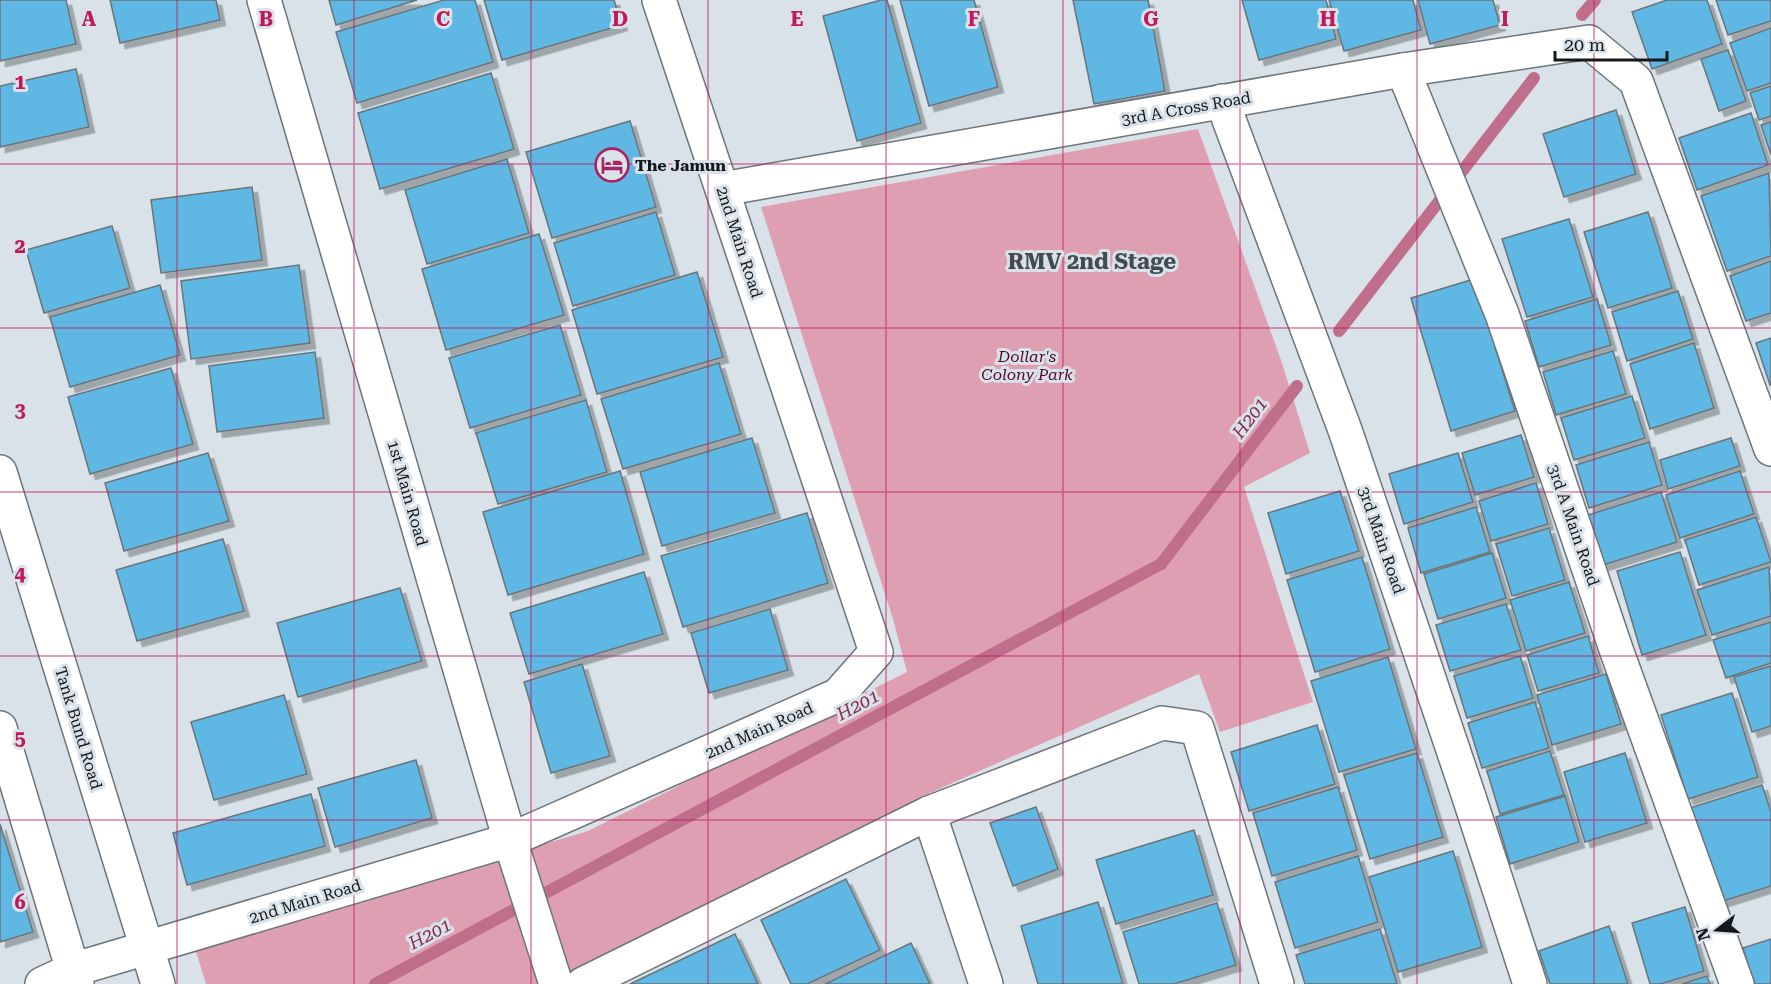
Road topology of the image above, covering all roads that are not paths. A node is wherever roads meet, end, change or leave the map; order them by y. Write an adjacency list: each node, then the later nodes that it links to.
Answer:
1 (264, 0): 10 (street, 1st Main Road)
2 (659, 0): 5 (street, 2nd Main Road)
3 (1403, 70): 4 (street, 3rd A Cross Road); 6 (street, 3rd A Cross Road); 20 (street, 3rd A Main Road)
4 (1222, 101): 5 (street, 3rd A Cross Road); 19 (street, 3rd Main Road)
5 (722, 189): 10 (street, 2nd Main Road)
6 (1771, 450)
7 (0, 472): 11 (street, Tank Bund Road)
8 (0, 728): 13 (street)
9 (929, 813): 16 (street); 17 (street); 18 (street)
10 (513, 849): 11 (street, 2nd Main Road); 12 (street, 1st Main Road)
11 (146, 948): 13 (street); 15 (street, Tank Bund Road)
12 (554, 974)
13 (75, 977): 14 (street)
14 (42, 984)
15 (158, 984)
16 (583, 984)
17 (986, 984)
18 (1277, 984)
19 (1530, 984)
20 (1737, 984)

